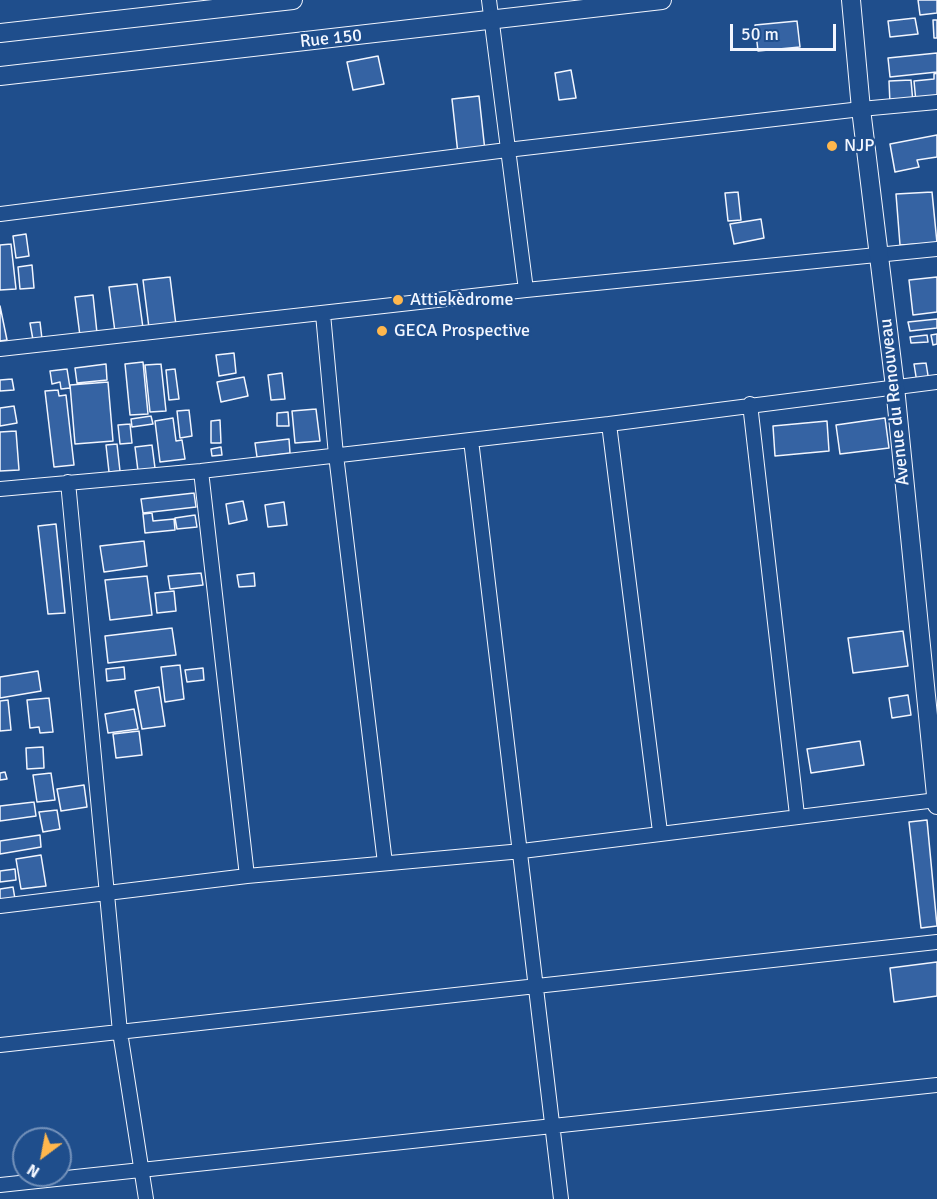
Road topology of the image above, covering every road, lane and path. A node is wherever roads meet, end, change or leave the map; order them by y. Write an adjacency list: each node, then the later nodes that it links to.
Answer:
1 (293, 0): 6 (main road)
2 (489, 0): 5 (street)
3 (662, 0): 5 (main road, Rue 150)
4 (851, 0): 9 (main road, Avenue du Renouveau)
5 (493, 20): 7 (main road, Rue 150); 10 (street)
6 (0, 33)
7 (0, 76)
8 (937, 102): 9 (street)
9 (861, 109): 10 (street); 13 (main road, Avenue du Renouveau)
10 (507, 150): 11 (street); 14 (street)
11 (0, 214)
12 (937, 249): 13 (street)
13 (878, 254): 14 (street); 18 (main road, Avenue du Renouveau)
14 (526, 290): 15 (street)
15 (323, 314): 16 (street); 22 (street)
16 (0, 349)
17 (937, 382): 18 (street)
18 (895, 387): 19 (street); 26 (main road, Avenue du Renouveau)
19 (750, 404): 20 (street); 28 (street)
20 (609, 424): 21 (street); 29 (street)
21 (471, 440): 22 (street); 30 (street)
22 (336, 455): 23 (street); 31 (street)
23 (201, 471): 24 (street); 32 (street)
24 (68, 482): 25 (street); 33 (street)
25 (0, 489)
26 (937, 800): 27 (main road, Avenue du Renouveau); 28 (street)
27 (937, 805)
28 (797, 815): 29 (street)
29 (660, 832): 30 (street)
30 (522, 851): 31 (street); 36 (street)
31 (385, 863): 32 (street)
32 (247, 876): 33 (street)
33 (106, 892): 34 (street); 37 (street)
34 (0, 906)
35 (937, 942): 36 (street)
36 (538, 985): 37 (street); 40 (street)
37 (120, 1032): 38 (street); 41 (street)
38 (0, 1045)
39 (937, 1084): 40 (street)
40 (553, 1127): 41 (street); 44 (street)
41 (141, 1168): 42 (street); 43 (street)
42 (0, 1185)
43 (146, 1199)
44 (561, 1199)

